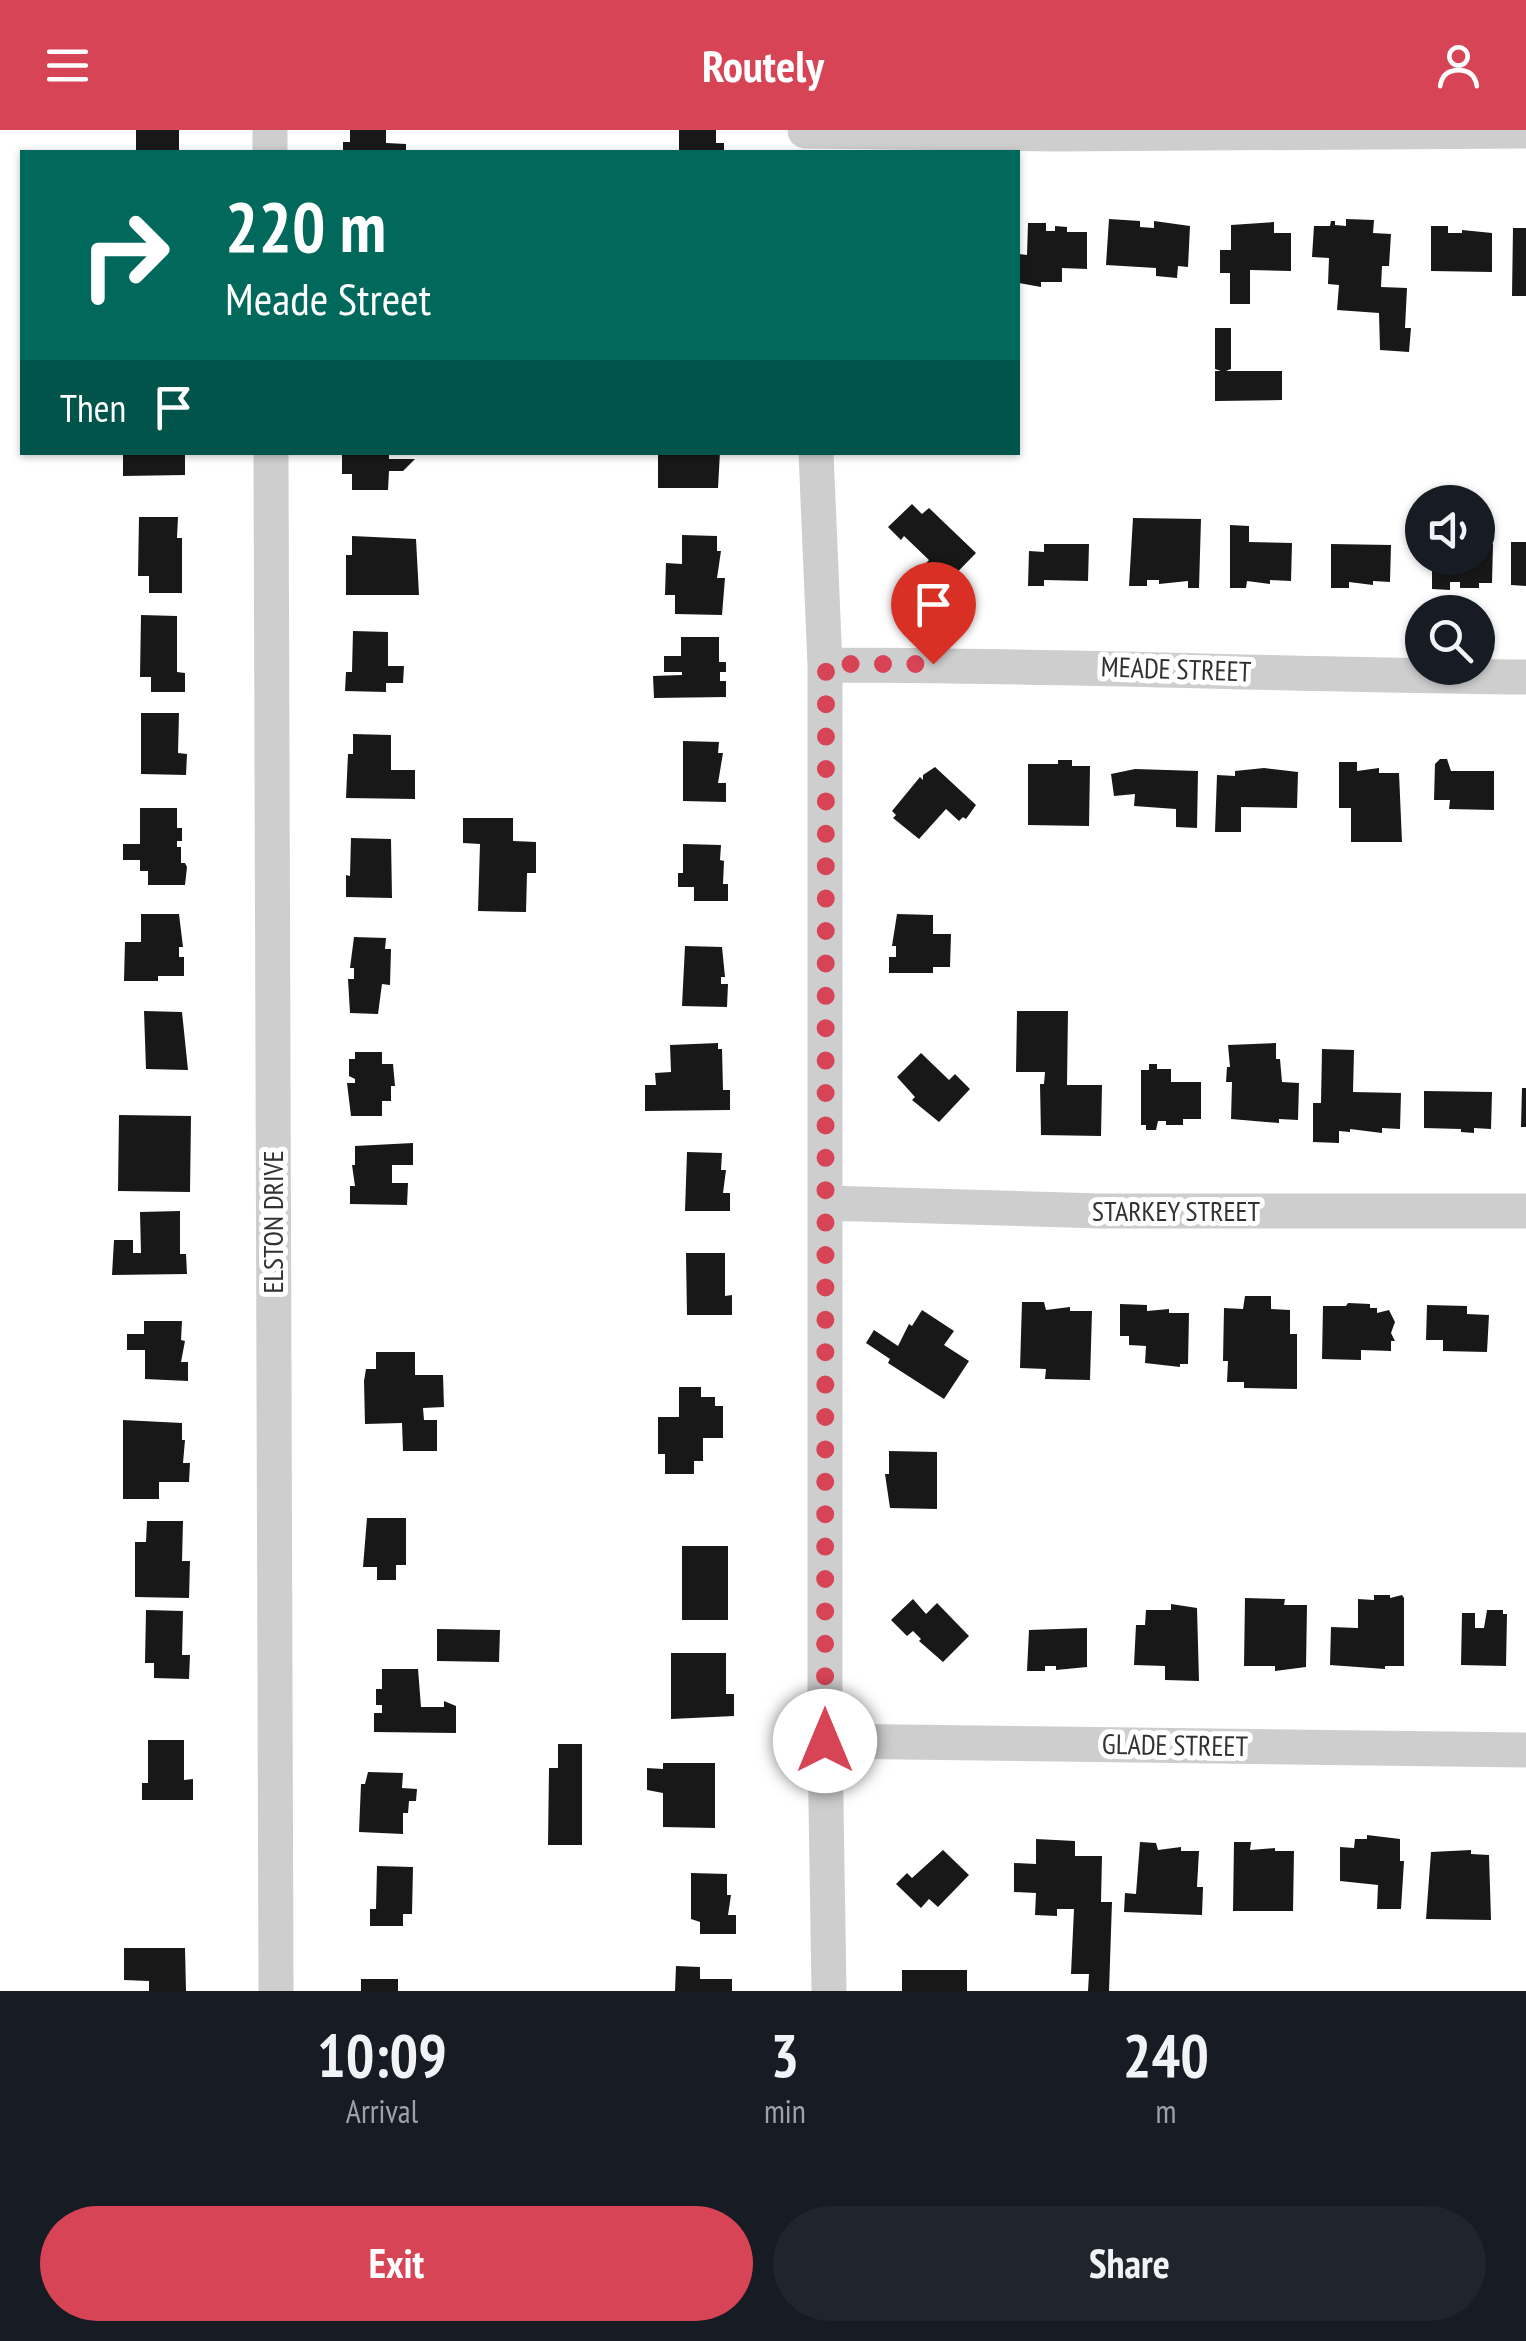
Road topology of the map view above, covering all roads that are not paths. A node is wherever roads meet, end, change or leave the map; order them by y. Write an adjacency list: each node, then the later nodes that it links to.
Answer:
1 (805, 130): 2 (street)
2 (1526, 131)
3 (271, 455): 11 (street, ELSTON DRIVE)
4 (816, 455): 5 (street)
5 (826, 664): 6 (street, MEADE STREET); 7 (street)
6 (1526, 677)
7 (826, 1203): 8 (street, STARKEY STREET); 9 (street)
8 (1526, 1211)
9 (825, 1741): 10 (street, GLADE STREET); 12 (street)
10 (1526, 1750)
11 (276, 1991)
12 (829, 1991)

